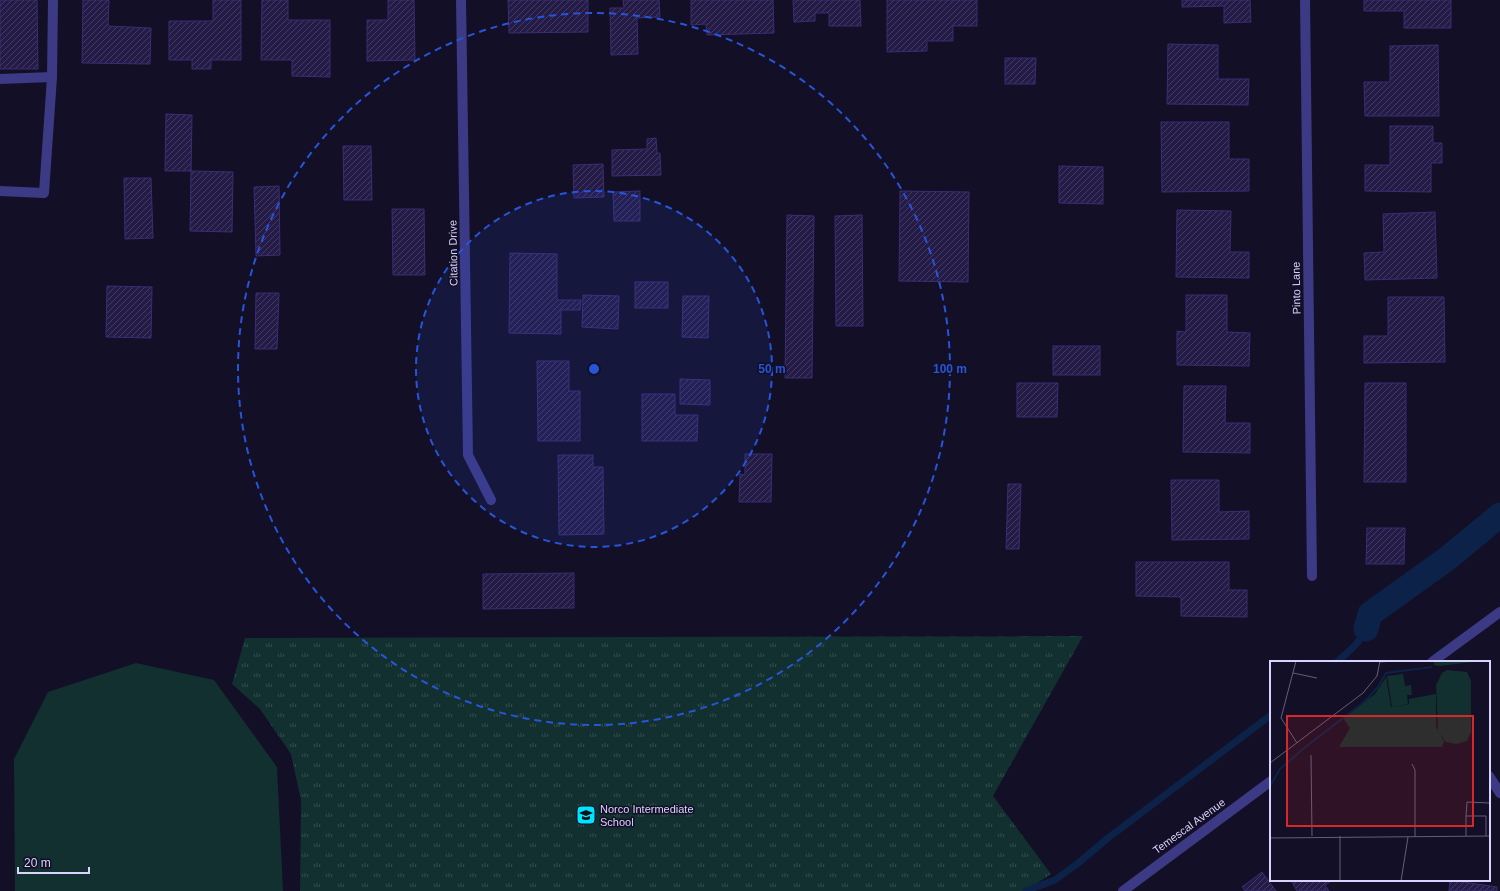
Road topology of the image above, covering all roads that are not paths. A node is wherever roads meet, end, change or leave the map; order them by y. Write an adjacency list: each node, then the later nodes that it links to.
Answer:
1 (53, 0): 4 (street)
2 (461, 0): 7 (street, Citation Drive)
3 (1305, 0): 8 (street, Pinto Lane)
4 (52, 77): 5 (street); 6 (street)
5 (0, 79)
6 (0, 191)
7 (490, 500)
8 (1312, 576)
9 (1500, 612): 10 (street)
10 (1433, 661)
11 (1490, 778): 13 (street)
12 (1270, 782): 14 (street, Temescal Avenue)
13 (1500, 793)
14 (1122, 891)

